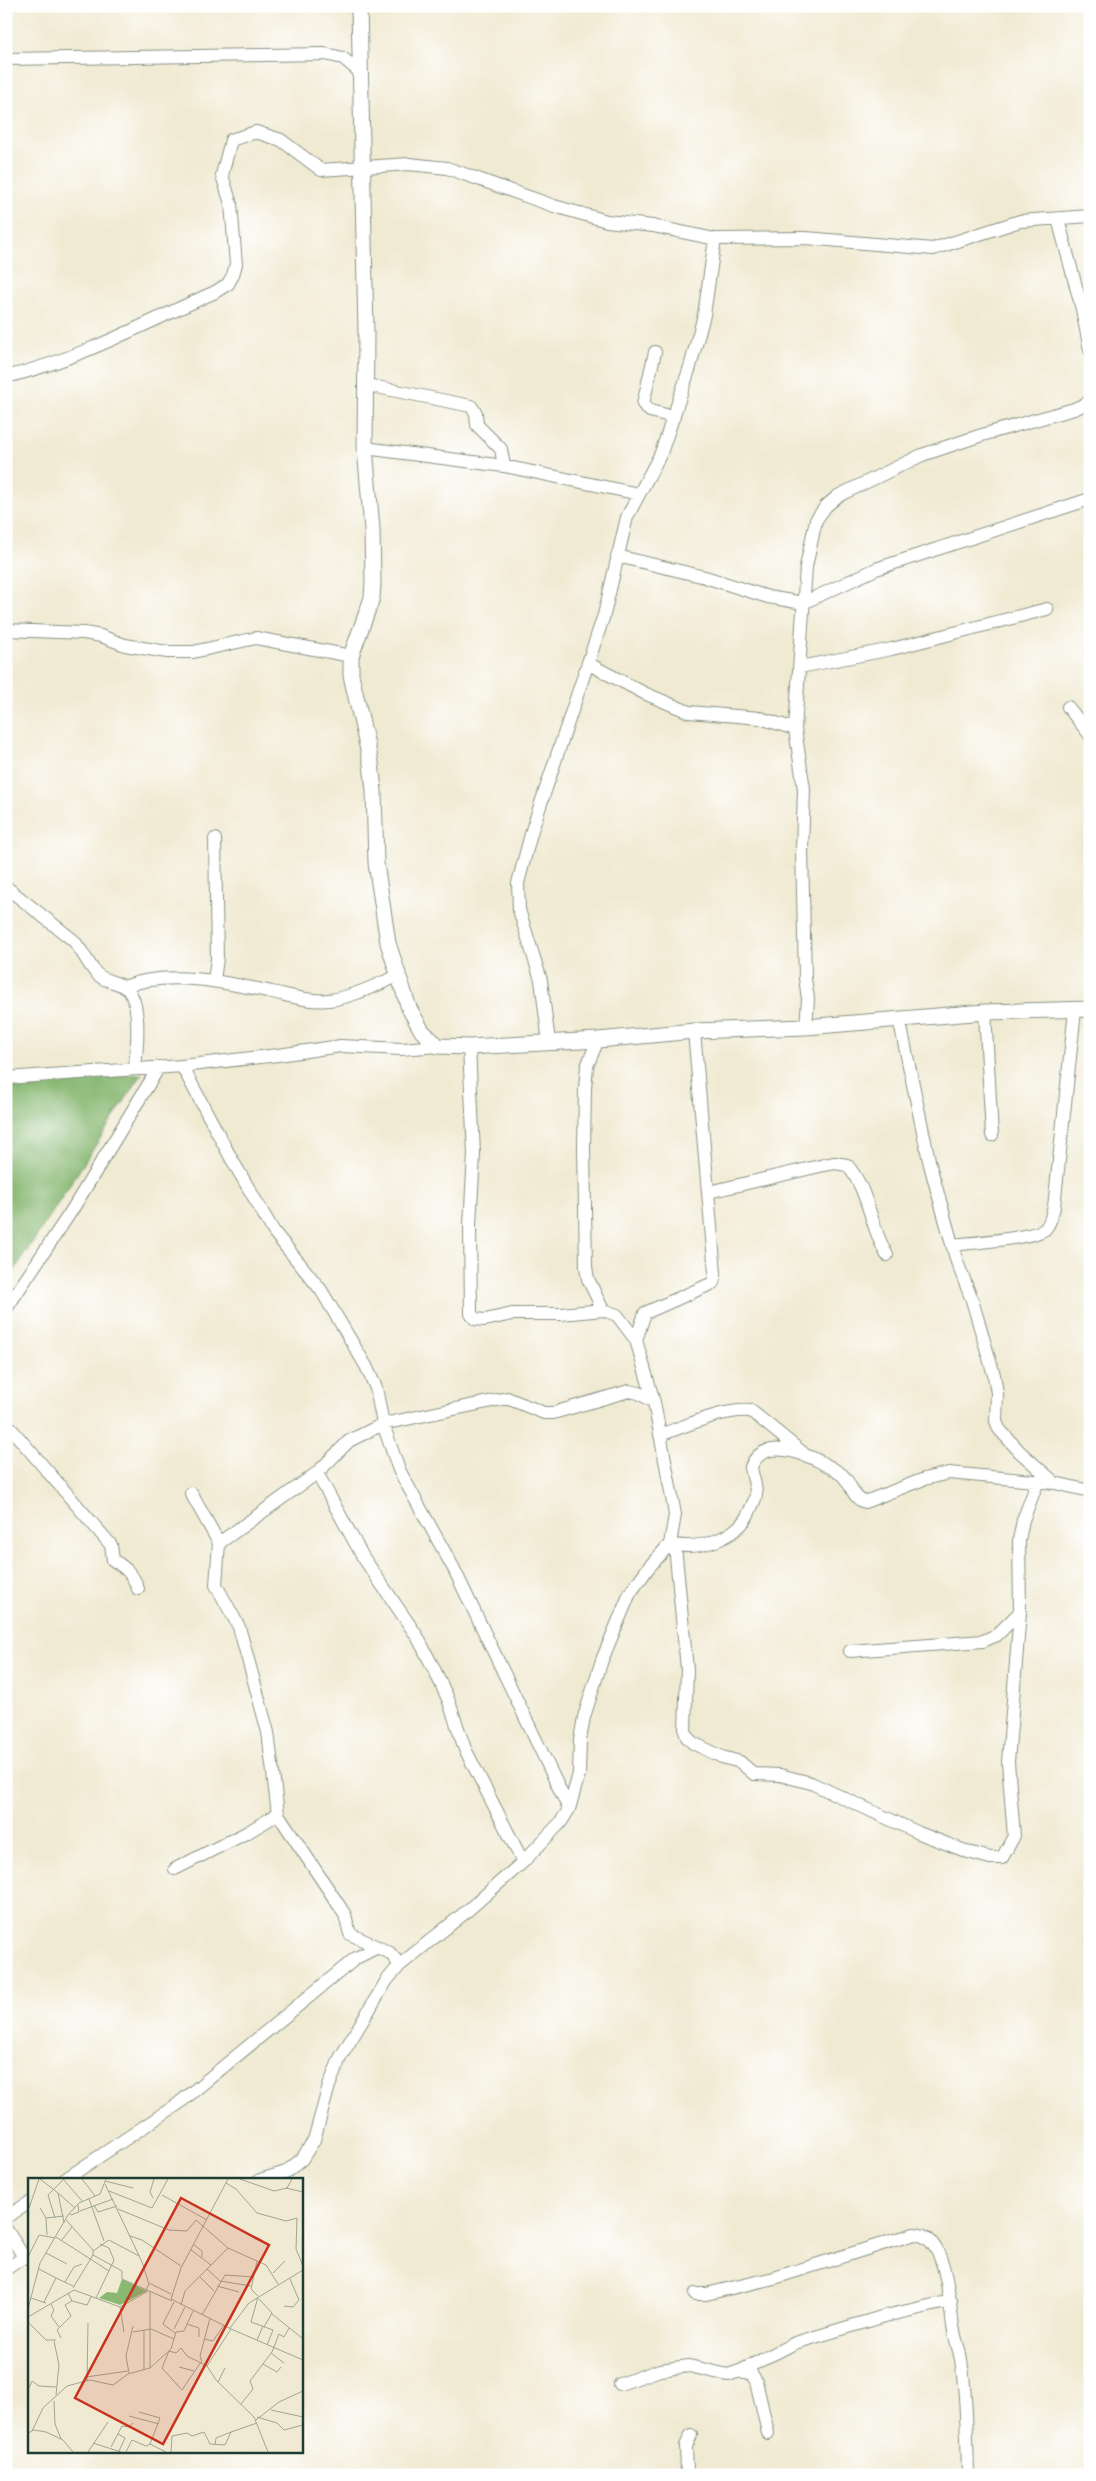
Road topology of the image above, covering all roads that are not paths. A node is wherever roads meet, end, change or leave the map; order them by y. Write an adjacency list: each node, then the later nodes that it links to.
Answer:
1 (359, 6): 2 (street)
2 (361, 44): 3 (street); 5 (street)
3 (336, 55): 4 (street); 5 (street)
4 (6, 59)
5 (362, 74): 6 (street)
6 (362, 166): 9 (street); 12 (street); 13 (street)
7 (1090, 216): 8 (street)
8 (1058, 219): 9 (street); 10 (street)
9 (714, 239): 15 (street)
10 (1090, 350)
11 (655, 352): 15 (street)
12 (6, 377)
13 (367, 385): 16 (street); 17 (street)
14 (1090, 402): 21 (street)
15 (674, 417): 18 (street)
16 (366, 448): 17 (street); 24 (street)
17 (504, 466): 18 (street)
18 (639, 494): 20 (street)
19 (1090, 498): 21 (street)
20 (617, 556): 21 (street); 25 (street)
21 (803, 603): 26 (street)
22 (1047, 609): 26 (street)
23 (6, 630): 24 (street)
24 (351, 656): 32 (street)
25 (589, 664): 28 (street); 41 (street)
26 (800, 667): 28 (street)
27 (1068, 707): 29 (street)
28 (795, 729): 38 (street)
29 (1090, 735)
30 (215, 839): 33 (street)
31 (6, 887): 34 (street)
32 (398, 976): 33 (street); 42 (street)
33 (214, 980): 34 (street)
34 (124, 987): 46 (street)
35 (1082, 1010): 36 (street); 50 (street)
36 (985, 1012): 37 (street); 48 (street)
37 (899, 1018): 38 (street); 50 (street)
38 (806, 1027): 39 (street)
39 (694, 1031): 40 (street); 49 (street)
40 (598, 1040): 41 (street); 53 (street)
41 (549, 1042): 43 (street)
42 (438, 1046): 43 (street); 44 (street)
43 (469, 1047): 53 (street)
44 (182, 1066): 45 (street); 57 (street)
45 (159, 1067): 46 (street); 52 (street)
46 (135, 1068): 47 (street)
47 (6, 1078)
48 (992, 1135)
49 (710, 1192): 51 (street); 54 (street)
50 (952, 1245): 62 (street)
51 (887, 1255)
52 (6, 1309)
53 (603, 1310): 54 (street)
54 (636, 1340): 55 (street)
55 (654, 1402): 57 (street); 58 (street)
56 (6, 1423): 67 (street)
57 (383, 1424): 60 (street); 70 (street)
58 (660, 1435): 59 (street); 66 (street)
59 (805, 1454): 61 (street); 66 (street)
60 (317, 1473): 65 (street); 72 (street)
61 (1038, 1481): 62 (street); 68 (street)
62 (1055, 1483): 63 (street)
63 (1090, 1491)
64 (191, 1493): 65 (street)
65 (219, 1543): 71 (street)
66 (673, 1545): 68 (street); 70 (street)
67 (138, 1589)
68 (1020, 1612): 69 (street)
69 (850, 1651)
70 (569, 1809): 72 (street)
71 (278, 1814): 73 (street); 74 (street)
72 (523, 1862): 75 (street)
73 (175, 1869)
74 (378, 1947): 75 (street); 76 (street)
75 (400, 1965): 77 (street)
76 (67, 2178)
77 (266, 2178)
78 (28, 2204): 79 (street)
79 (6, 2217)
80 (6, 2228): 81 (street)
81 (27, 2256): 82 (street)
82 (6, 2269)
83 (694, 2294): 84 (street)
84 (951, 2301): 85 (street); 90 (street)
85 (740, 2371): 86 (street); 87 (street)
86 (620, 2384)
87 (768, 2433)
88 (691, 2435): 89 (street)
89 (685, 2475)
90 (968, 2475)

